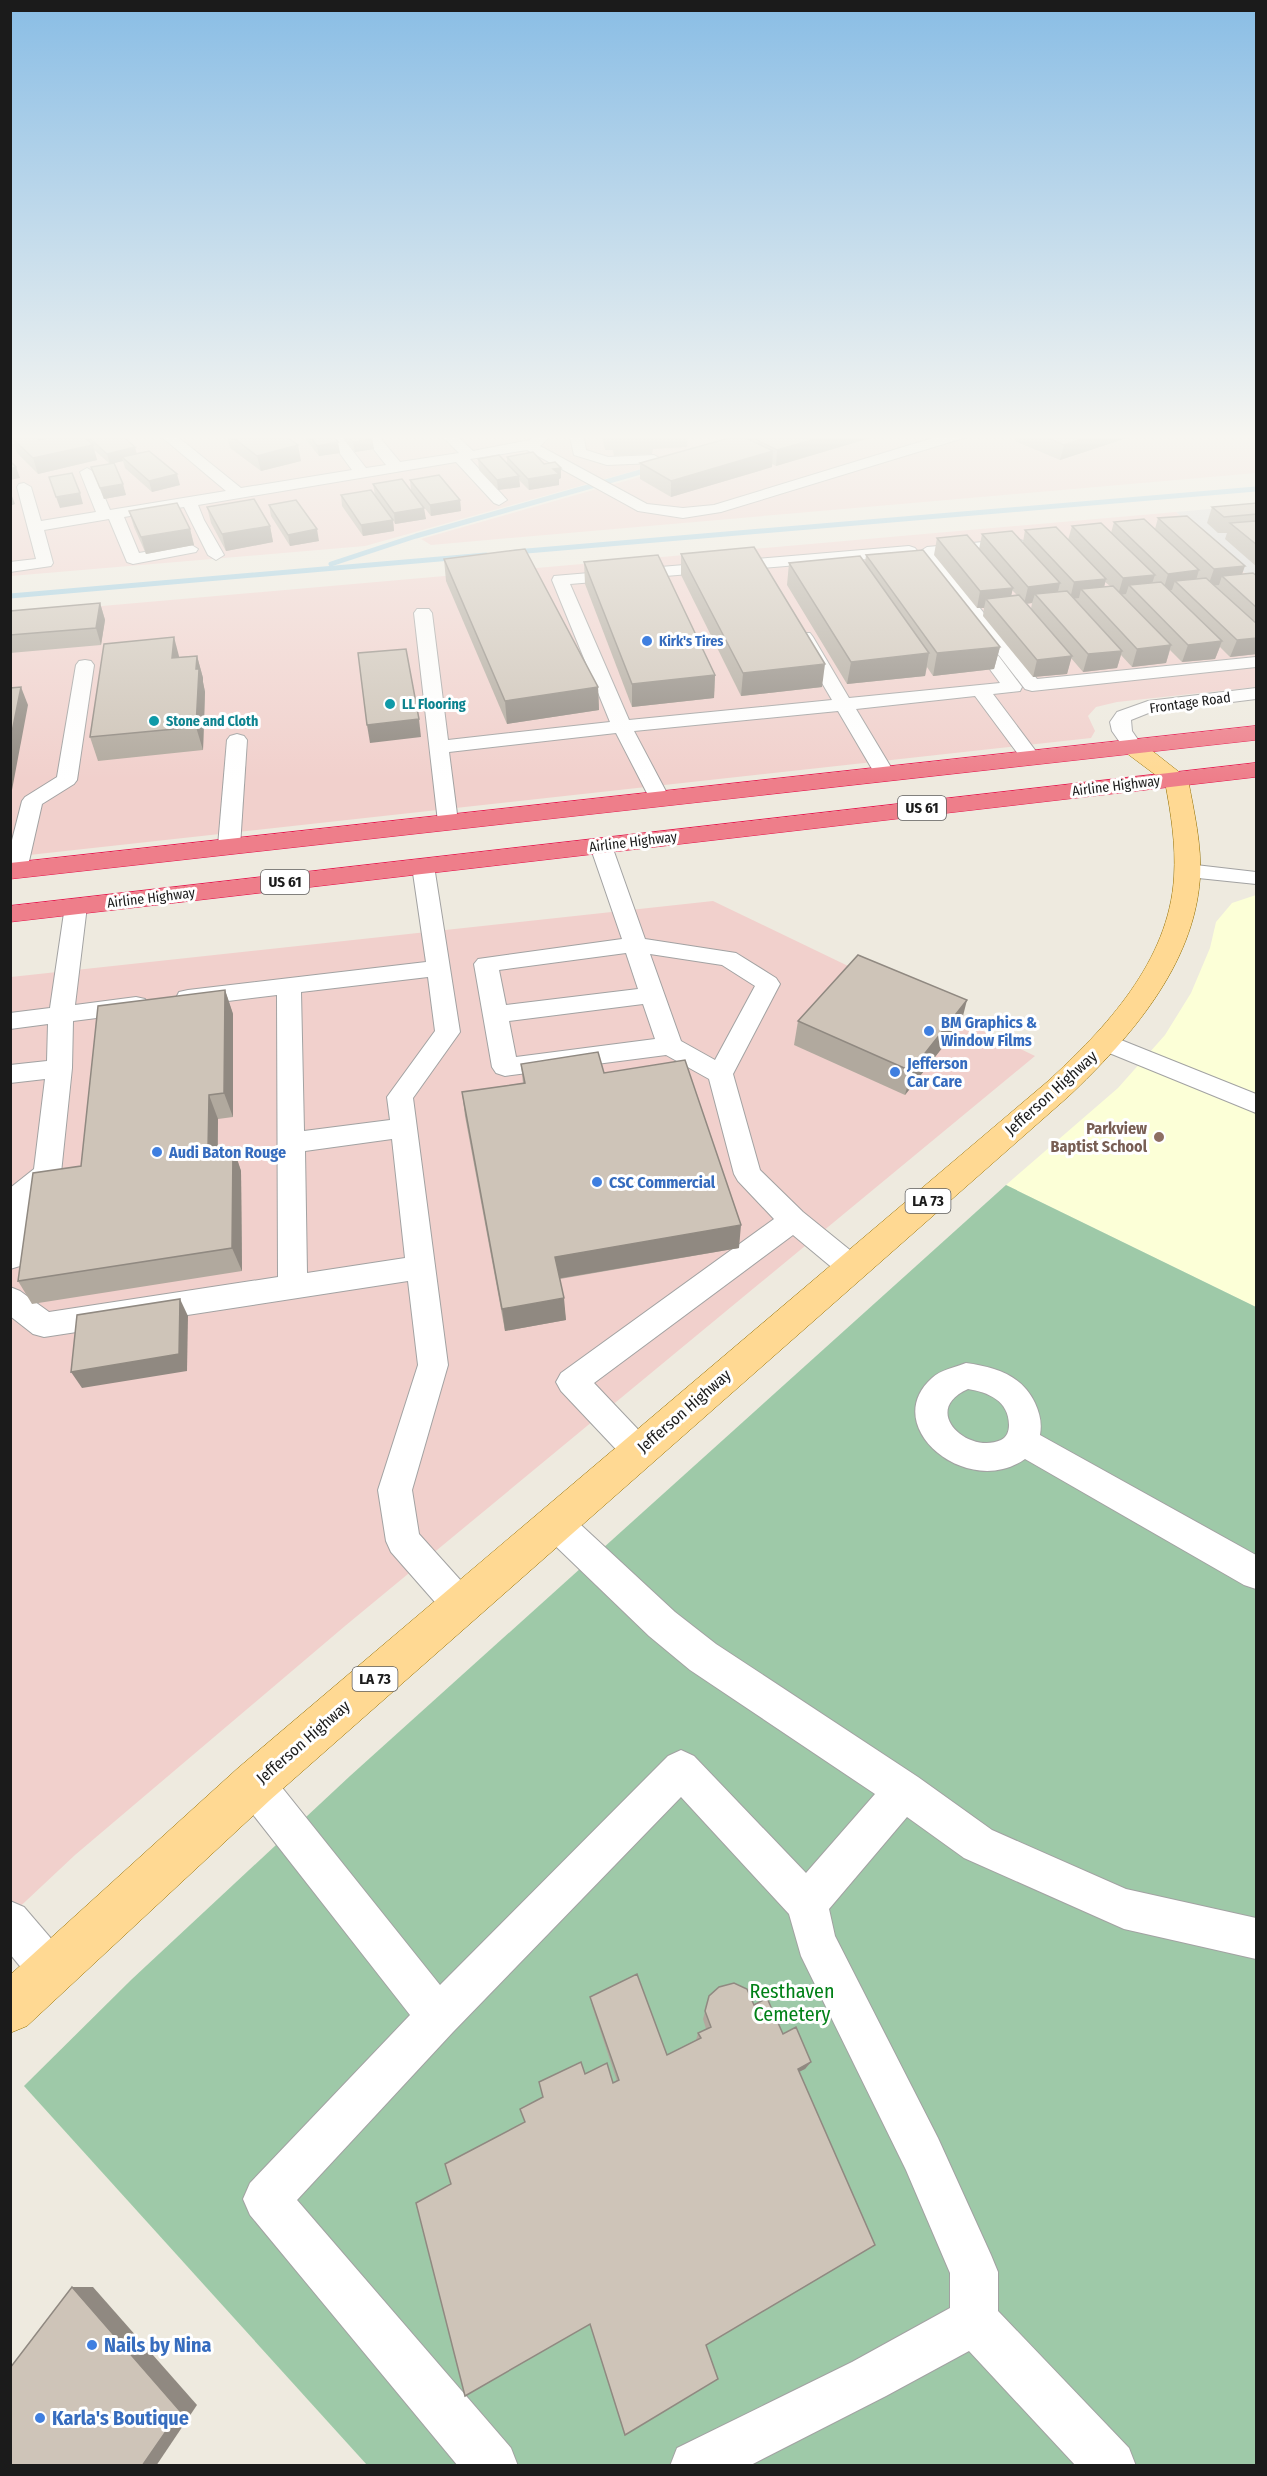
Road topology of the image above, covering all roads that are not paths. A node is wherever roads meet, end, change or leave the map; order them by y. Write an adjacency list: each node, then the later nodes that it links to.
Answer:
1 (40, 549): 8 (street)
2 (128, 549): 3 (street)
3 (190, 549)
4 (212, 549): 6 (street)
5 (964, 549): 14 (street)
6 (216, 555)
7 (760, 562): 9 (street); 15 (street); 19 (street)
8 (10, 567)
9 (772, 583)
10 (423, 613): 22 (street)
11 (796, 624): 17 (street)
12 (1257, 662): 14 (street)
13 (85, 665): 35 (street)
14 (1115, 676): 18 (street)
15 (980, 690): 17 (street); 24 (street)
16 (1257, 694): 18 (street, Frontage Road)
17 (845, 705): 19 (street); 26 (street)
18 (1144, 709): 23 (street, Frontage Road)
19 (621, 725): 22 (street); 28 (street)
20 (1257, 733): 23 (highway, US 61)
21 (237, 740): 31 (street)
22 (439, 747): 29 (street)
23 (1133, 747): 24 (highway, US 61); 27 (main road)
24 (1031, 758): 26 (highway, US 61)
25 (1257, 770): 27 (highway, Airline Highway / US 61)
26 (885, 774): 28 (highway, US 61)
27 (1176, 779): 30 (highway, Airline Highway / US 61); 36 (main road, Jefferson Highway / LA 73)
28 (660, 799): 29 (highway, US 61); 30 (highway)
29 (447, 822): 31 (highway, US 61)
30 (668, 838): 32 (highway, Airline Highway / US 61)
31 (229, 846): 33 (highway, US 61)
32 (601, 846): 34 (highway, Airline Highway / US 61); 40 (street)
33 (87, 862): 35 (highway, US 61); 38 (highway)
34 (423, 866): 38 (highway, Airline Highway / US 61); 41 (street)
35 (13, 870)
36 (1187, 870): 37 (street); 47 (main road, Jefferson Highway / LA 73)
37 (1257, 878)
38 (76, 906): 39 (highway, Airline Highway / US 61); 44 (street)
39 (10, 914)
40 (635, 945): 43 (street); 45 (street); 51 (street)
41 (439, 968): 42 (street); 53 (street)
42 (289, 985): 44 (street); 54 (street)
43 (653, 995): 45 (street); 48 (street)
44 (61, 1015): 46 (street); 49 (street)
45 (495, 1015): 48 (street)
46 (10, 1021)
47 (1106, 1042): 52 (street); 58 (main road, Jefferson Highway / LA 73)
48 (670, 1046): 51 (street)
49 (59, 1068): 50 (street); 56 (street)
50 (10, 1074)
51 (720, 1074): 55 (street)
52 (1257, 1104)
53 (404, 1128): 54 (street); 57 (street)
54 (291, 1143): 59 (street)
55 (793, 1220): 58 (street); 62 (street)
56 (10, 1258)
57 (421, 1267): 59 (street); 65 (street)
58 (851, 1267): 62 (main road, Jefferson Highway / LA 73)
59 (293, 1287): 60 (street)
60 (10, 1299)
61 (1022, 1441): 64 (street)
62 (638, 1451): 63 (main road, Jefferson Highway / LA 73)
63 (555, 1523): 65 (main road, Jefferson Highway / LA 73); 67 (street)
64 (1257, 1574)
65 (460, 1605): 66 (main road, Jefferson Highway / LA 73)
66 (254, 1784): 71 (main road, Jefferson Highway / LA 73); 73 (street)
67 (904, 1791): 68 (street); 70 (street)
68 (807, 1903): 73 (street); 74 (street)
69 (10, 1921): 71 (street)
70 (1248, 1943)
71 (51, 1971): 72 (main road, Jefferson Highway / LA 73)
72 (10, 2009)
73 (438, 2017): 75 (street)
74 (975, 2321): 76 (street); 77 (street)
75 (494, 2466)
76 (695, 2466)
77 (1111, 2466)

